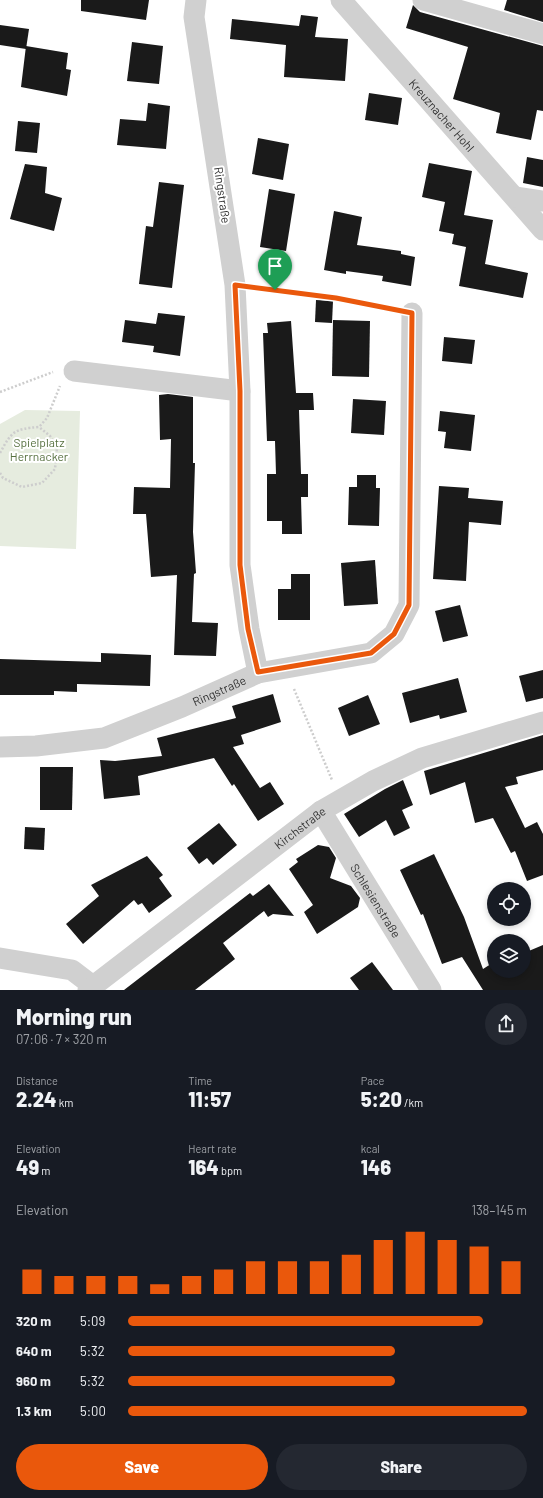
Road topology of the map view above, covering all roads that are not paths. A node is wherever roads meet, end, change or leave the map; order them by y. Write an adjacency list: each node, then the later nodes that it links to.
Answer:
1 (196, 0): 10 (street, Ringstraße)
2 (341, 0): 5 (street, Kreuznacher Hohl)
3 (422, 0): 4 (street)
4 (543, 34)
5 (515, 197): 6 (street); 7 (street, Kreuznacher Hohl)
6 (543, 201)
7 (543, 230)
8 (412, 313): 11 (street)
9 (74, 371): 10 (street)
10 (240, 391): 11 (street, Ringstraße)
11 (258, 672): 13 (street, Ringstraße)
12 (543, 722): 14 (street, Kirchstraße)
13 (0, 747)
14 (321, 811): 16 (street, Kirchstraße); 17 (street, Schlesienstraße)
15 (0, 958): 16 (street)
16 (90, 988)
17 (432, 990)

